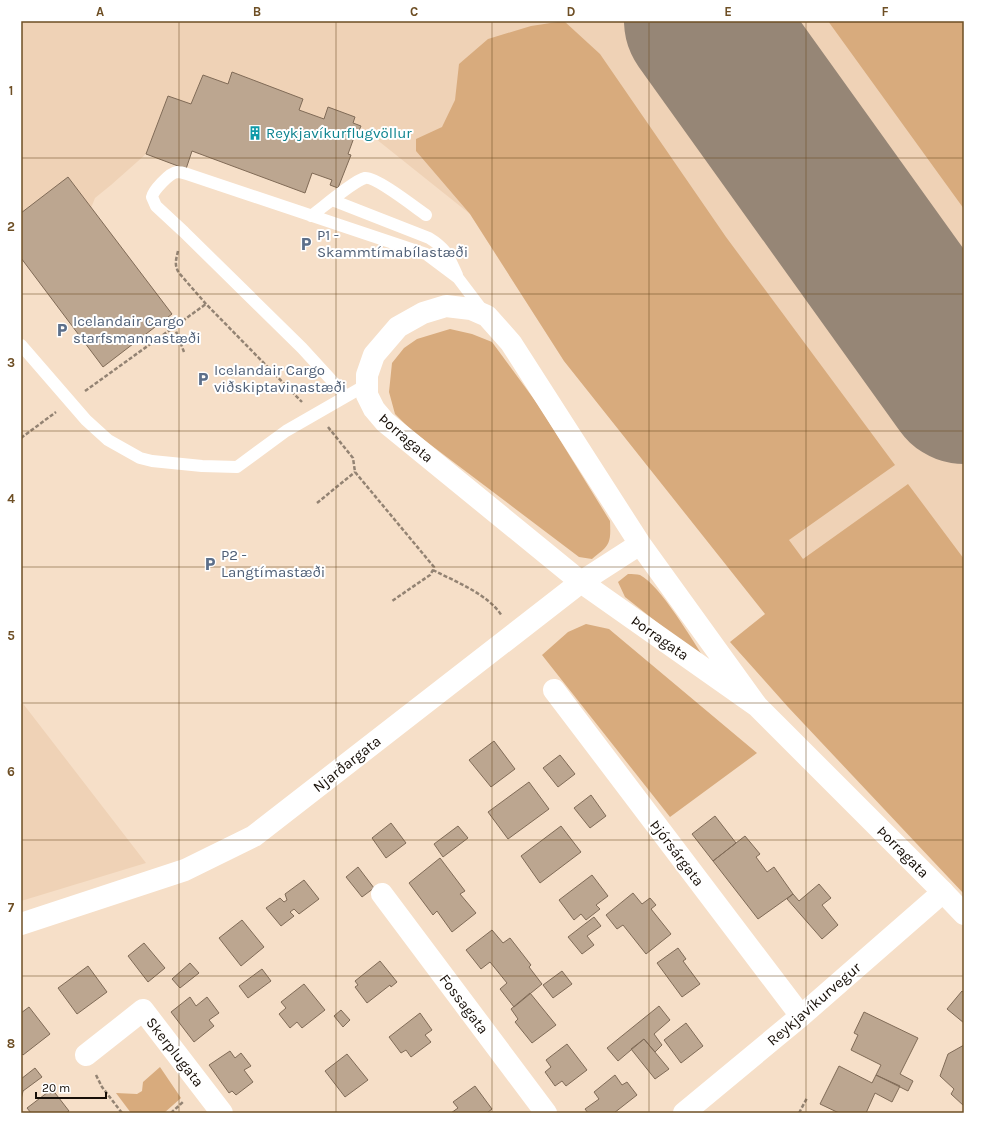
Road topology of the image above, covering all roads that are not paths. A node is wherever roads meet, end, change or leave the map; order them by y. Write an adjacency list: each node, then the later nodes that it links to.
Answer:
1 (332, 200): 2 (lane); 3 (lane); 4 (lane)
2 (426, 215)
3 (311, 216): 4 (lane); 8 (lane)
4 (458, 278): 5 (lane)
5 (487, 316): 7 (main road, Þorragata); 9 (main road, Þorragata)
6 (21, 345): 8 (lane)
7 (366, 385): 8 (lane); 10 (main road, Þorragata)
8 (346, 396)
9 (640, 544): 10 (main road, Njarðargata); 12 (main road, Þorragata)
10 (581, 582): 12 (main road, Þorragata); 16 (main road, Njarðargata)
11 (554, 690): 17 (main road, Þjórsárgata)
12 (757, 706): 13 (main road, Þorragata)
13 (943, 892): 15 (main road, Þorragata); 17 (main road, Reykjavíkurvegur)
14 (382, 894): 20 (main road, Fossagata)
15 (964, 914)
16 (21, 924)
17 (801, 1016): 21 (main road, Reykjavíkurvegur)
18 (86, 1055): 19 (main road, Skerplugata)
19 (222, 1113)
20 (546, 1113)
21 (684, 1113)

